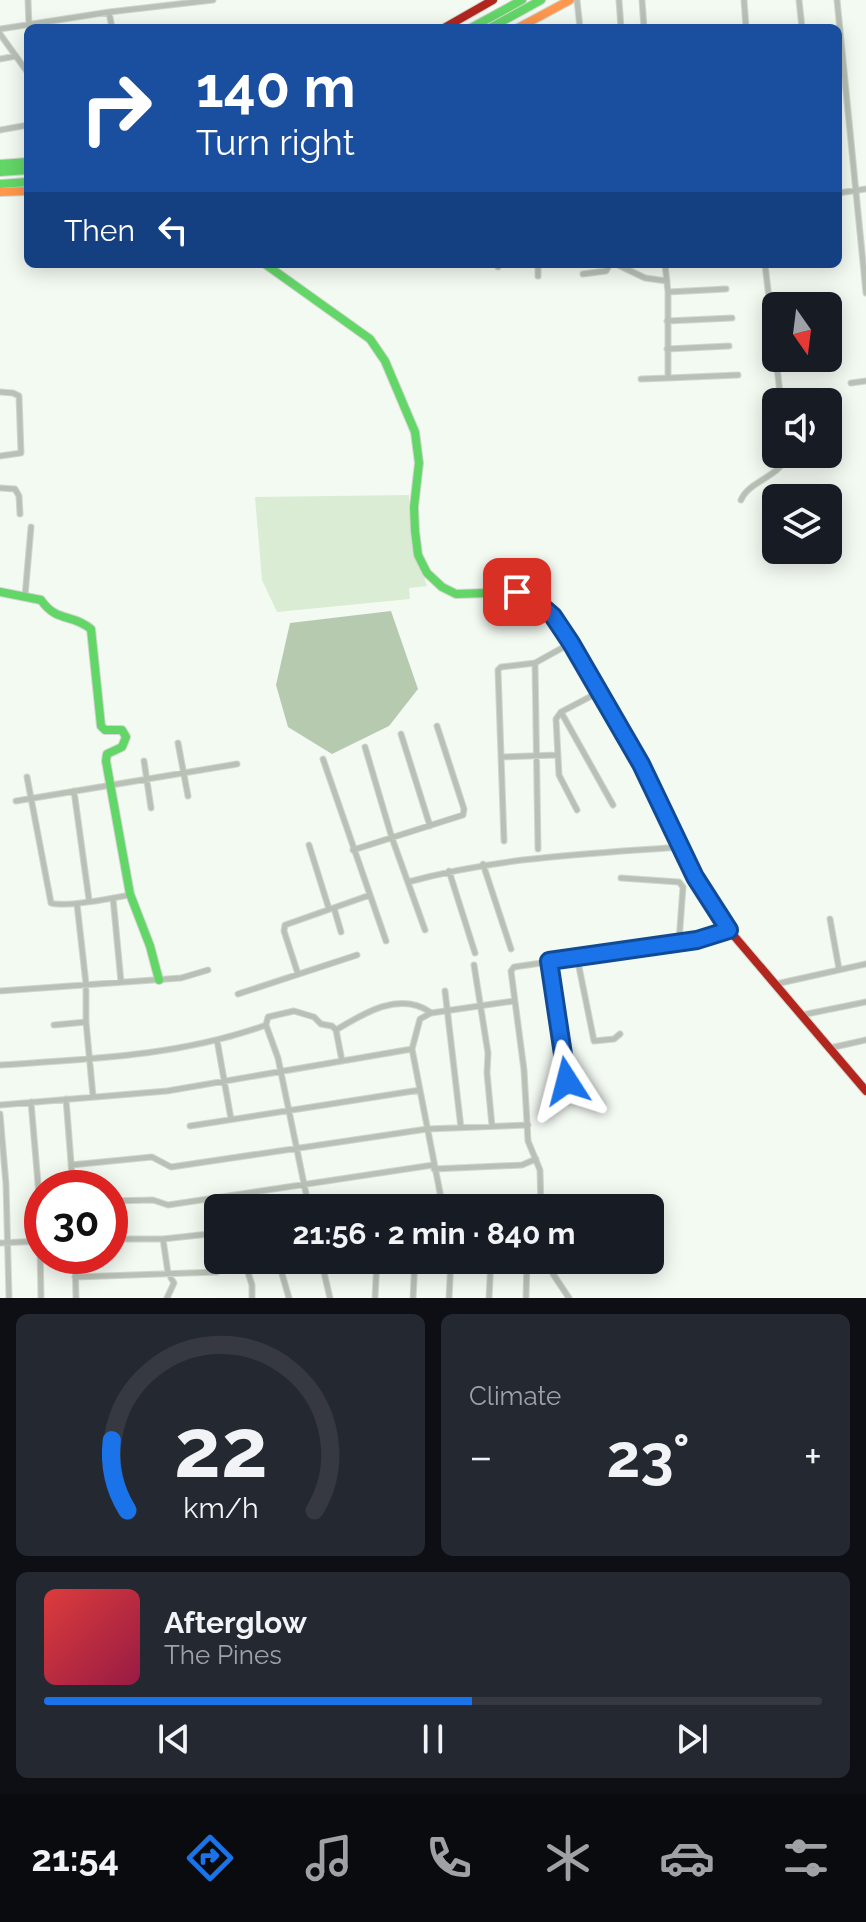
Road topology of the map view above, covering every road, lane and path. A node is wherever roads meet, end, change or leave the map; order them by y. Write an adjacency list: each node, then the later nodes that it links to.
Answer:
1 (28, 0): 14 (street)
2 (213, 0): 13 (street)
3 (493, 0): 17 (main road)
4 (522, 0): 18 (main road)
5 (541, 0): 19 (main road)
6 (577, 0): 21 (street)
7 (619, 0): 22 (street)
8 (642, 0): 23 (street)
9 (744, 0): 24 (street)
10 (799, 0): 25 (street)
11 (837, 0): 26 (street)
12 (565, 1): 20 (main road)
13 (109, 12): 15 (street); 16 (street)
14 (29, 24)
15 (40, 24)
16 (111, 24)
17 (451, 24)
18 (478, 24)
19 (497, 24)
20 (525, 24)
21 (580, 24)
22 (621, 24)
23 (644, 24)
24 (746, 24)
25 (802, 24)
26 (838, 24)
27 (24, 27): 28 (street)
28 (0, 32): 29 (street)
29 (16, 56): 30 (street); 31 (street)
30 (0, 59)
31 (24, 67)
32 (842, 89): 43 (street)
33 (24, 126): 34 (street)
34 (0, 130)
35 (24, 162): 36 (main road)
36 (0, 164)
37 (24, 170): 38 (main road)
38 (0, 172)
39 (24, 182): 40 (main road)
40 (0, 184)
41 (866, 189): 43 (street)
42 (24, 191): 44 (main road)
43 (855, 191): 45 (street); 57 (street)
44 (0, 192)
45 (842, 193)
46 (272, 268): 77 (main road)
47 (538, 268): 53 (street)
48 (608, 268): 52 (street)
49 (624, 268): 54 (street)
50 (665, 268): 54 (street)
51 (765, 268): 67 (street)
52 (583, 274)
53 (538, 276)
54 (667, 281): 56 (street)
55 (726, 289): 56 (street)
56 (668, 292): 59 (street)
57 (866, 293)
58 (732, 318): 59 (street)
59 (667, 321): 61 (street)
60 (729, 346): 61 (street)
61 (667, 349): 63 (street)
62 (738, 375): 63 (street)
63 (668, 378): 64 (street)
64 (641, 379)
65 (866, 381): 66 (street)
66 (851, 383)
67 (779, 388)
68 (0, 392): 69 (street)
69 (0, 456)
70 (777, 468): 72 (street)
71 (0, 488): 73 (street)
72 (741, 500)
73 (20, 514)
74 (31, 527): 76 (street)
75 (0, 592): 76 (main road)
76 (25, 596): 94 (main road)
77 (571, 643): 78 (street); 79 (main road)
78 (535, 663): 86 (street); 87 (street)
79 (601, 691): 80 (street); 106 (main road)
80 (561, 712): 85 (street); 99 (street)
81 (437, 726): 102 (street)
82 (401, 734): 102 (street)
83 (178, 743): 91 (street)
84 (365, 747): 103 (street)
85 (557, 755): 86 (street); 101 (street)
86 (537, 756): 87 (street); 107 (street)
87 (501, 757): 104 (street)
88 (323, 759): 108 (street)
89 (144, 761): 93 (street)
90 (237, 764): 91 (street)
91 (183, 773): 93 (street); 96 (street)
92 (27, 777): 97 (street)
93 (147, 779): 94 (street); 100 (street)
94 (110, 784): 95 (street); 113 (main road)
95 (74, 791): 97 (street); 116 (street)
96 (188, 796)
97 (32, 798): 98 (street); 117 (street)
98 (16, 801)
99 (613, 805)
100 (151, 808)
101 (577, 810)
102 (430, 826): 103 (street)
103 (392, 838): 108 (street); 112 (street)
104 (504, 841)
105 (309, 845): 118 (street)
106 (680, 847): 109 (street); 121 (main road)
107 (538, 849)
108 (353, 850): 114 (street)
109 (483, 864): 110 (street); 125 (street)
110 (449, 871): 112 (street); 126 (street)
111 (621, 878): 124 (street)
112 (408, 882): 120 (street)
113 (130, 894): 115 (street); 135 (main road)
114 (370, 895): 118 (street); 123 (street)
115 (113, 898): 116 (street); 136 (street)
116 (89, 900): 117 (street)
117 (77, 904): 137 (street)
118 (332, 908): 122 (street); 134 (street)
119 (830, 919): 132 (street)
120 (425, 930)
121 (729, 930): 124 (street); 138 (main road)
122 (341, 932)
123 (386, 941)
124 (679, 942): 128 (street)
125 (511, 949)
126 (475, 953)
127 (357, 955): 134 (street)
128 (577, 957): 129 (street); 152 (street)
129 (549, 961): 142 (street); 162 (street)
130 (866, 964): 132 (street)
131 (474, 965): 144 (street)
132 (839, 969): 138 (street)
133 (208, 970): 135 (street)
134 (298, 974): 141 (street)
135 (159, 980): 136 (street)
136 (121, 982): 137 (street)
137 (86, 984): 139 (street); 148 (street)
138 (776, 984): 147 (main road)
139 (0, 991)
140 (445, 991): 145 (street)
141 (238, 994)
142 (514, 1001): 144 (street); 173 (street)
143 (866, 1002): 147 (street)
144 (481, 1007): 145 (street); 175 (street)
145 (448, 1012): 146 (street); 176 (street)
146 (431, 1013): 151 (street); 156 (street)
147 (802, 1015): 155 (main road)
148 (86, 1022): 149 (street); 157 (street)
149 (54, 1025)
150 (266, 1025): 151 (street); 153 (street); 160 (street)
151 (336, 1030): 158 (street)
152 (620, 1034)
153 (217, 1040): 157 (street); 161 (street)
154 (866, 1040): 155 (street)
155 (830, 1048): 163 (main road)
156 (412, 1049): 158 (street); 164 (street)
157 (89, 1059): 159 (street); 166 (street)
158 (342, 1061): 160 (street)
159 (0, 1065)
160 (280, 1072): 161 (street); 170 (street)
161 (224, 1081): 166 (street); 172 (street)
162 (567, 1081)
163 (862, 1081): 165 (main road)
164 (420, 1090): 170 (street); 177 (street)
165 (866, 1091)
166 (93, 1096): 167 (street)
167 (66, 1099): 168 (street); 180 (street)
168 (31, 1102): 169 (street); 182 (street)
169 (0, 1105)
170 (289, 1110): 172 (street); 178 (street)
171 (0, 1114): 194 (street)
172 (231, 1119): 174 (street)
173 (528, 1125): 175 (street); 179 (street)
174 (190, 1126)
175 (492, 1126): 176 (street)
176 (461, 1128): 177 (street)
177 (427, 1129): 178 (street); 181 (street)
178 (296, 1147): 180 (street); 184 (street)
179 (536, 1159): 181 (street); 187 (street)
180 (71, 1165): 183 (street)
181 (434, 1167): 184 (street); 186 (street)
182 (36, 1170)
183 (71, 1170)
184 (304, 1184): 185 (street); 188 (street)
185 (306, 1194)
186 (440, 1194)
187 (541, 1194)
188 (128, 1201)
189 (204, 1235): 191 (street)
190 (128, 1239): 191 (street)
191 (163, 1239): 196 (street)
192 (24, 1242): 194 (street)
193 (0, 1243): 194 (street)
194 (8, 1243): 208 (street)
195 (204, 1272): 196 (street)
196 (168, 1273): 207 (street); 211 (street)
197 (41, 1274): 209 (street)
198 (248, 1274): 212 (street)
199 (282, 1274): 213 (street)
200 (324, 1274): 214 (street)
201 (376, 1274): 215 (street)
202 (414, 1274): 216 (street)
203 (450, 1274): 217 (street)
204 (490, 1274): 218 (street)
205 (527, 1274): 219 (street)
206 (553, 1274): 220 (street)
207 (75, 1277): 210 (street)
208 (9, 1298)
209 (41, 1298)
210 (76, 1298)
211 (167, 1298)
212 (252, 1298)
213 (289, 1298)
214 (330, 1298)
215 (375, 1298)
216 (413, 1298)
217 (449, 1298)
218 (489, 1298)
219 (526, 1298)
220 (569, 1298)

